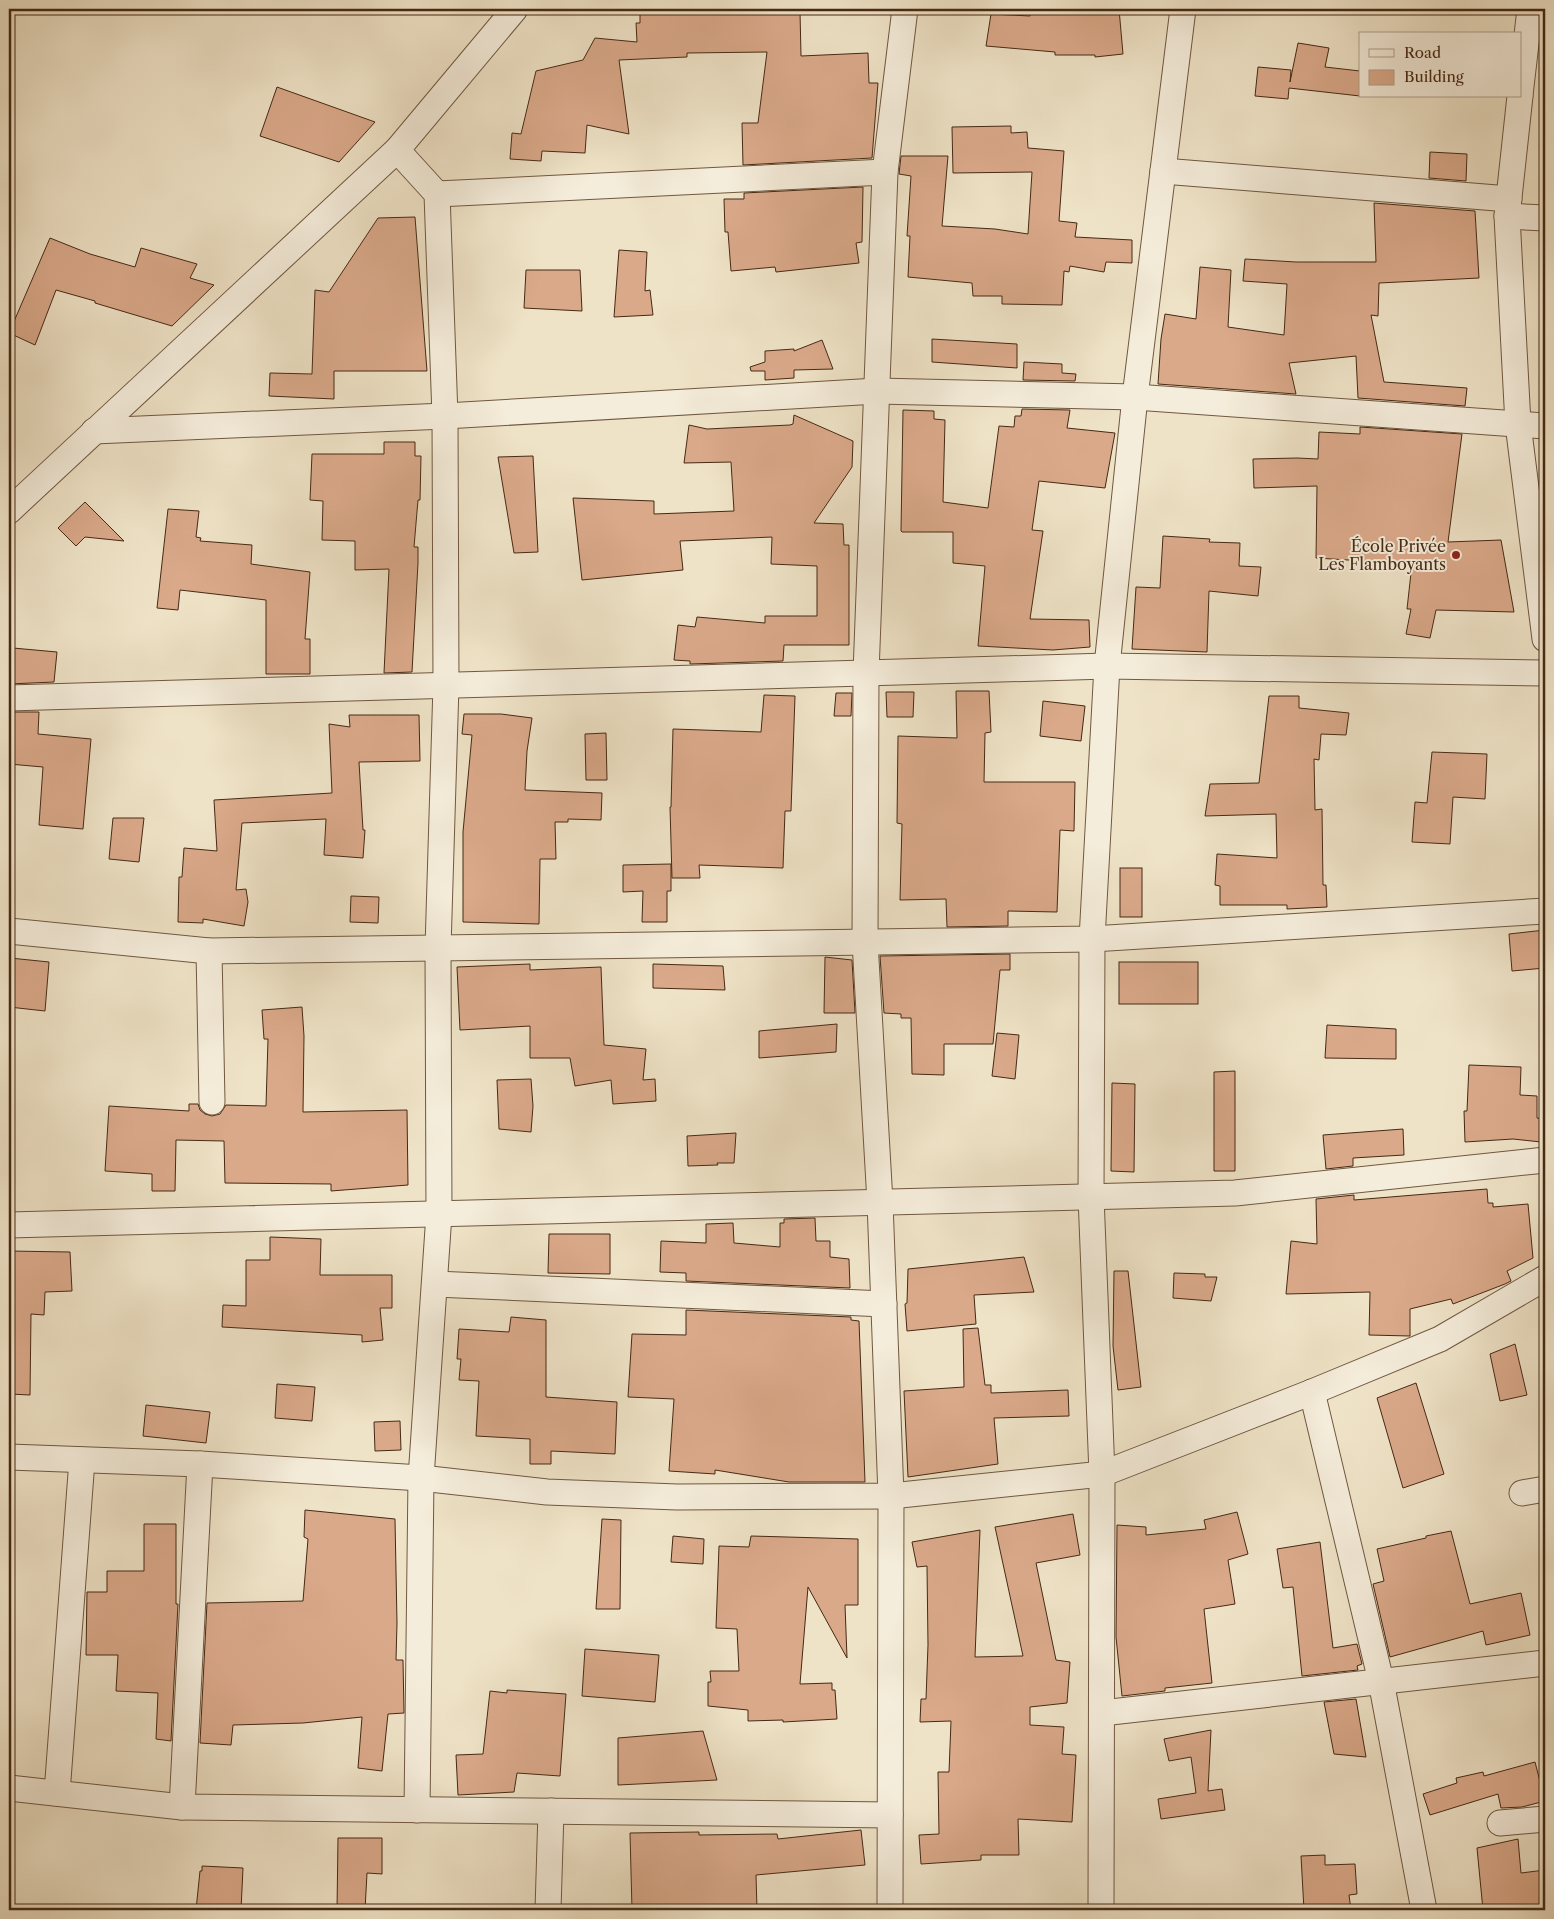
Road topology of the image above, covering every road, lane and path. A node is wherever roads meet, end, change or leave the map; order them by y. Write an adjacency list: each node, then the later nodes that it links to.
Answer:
1 (515, 9): 7 (street)
2 (905, 9): 9 (street)
3 (1183, 9): 8 (street)
4 (1530, 9): 5 (street)
5 (1522, 79)
6 (1520, 98): 11 (street)
7 (397, 150): 10 (street); 18 (street)
8 (1163, 171): 11 (street); 14 (street)
9 (885, 172): 10 (street); 13 (street)
10 (437, 194): 15 (street)
11 (1508, 208): 12 (street); 16 (street)
12 (1545, 218)
13 (877, 391): 14 (street); 15 (street); 23 (street)
14 (1135, 397): 16 (street); 21 (street)
15 (445, 416): 18 (street); 24 (street)
16 (1518, 424): 17 (street); 20 (street)
17 (1545, 426)
18 (94, 431): 19 (street)
19 (9, 511)
20 (1545, 639)
21 (1107, 666): 22 (street); 23 (street); 28 (street)
22 (1545, 672)
23 (866, 673): 24 (street); 29 (street)
24 (446, 685): 25 (street); 30 (street)
25 (9, 698)
26 (1545, 911): 28 (street)
27 (9, 932): 31 (street)
28 (1092, 939): 29 (street); 34 (street)
29 (865, 942): 30 (street); 35 (street)
30 (438, 948): 31 (street); 36 (street)
31 (209, 951): 32 (street)
32 (212, 1102)
33 (1545, 1160): 34 (street)
34 (1091, 1196): 35 (street); 45 (street)
35 (880, 1202): 36 (street); 40 (street)
36 (439, 1214): 37 (street); 39 (street)
37 (9, 1225)
38 (1545, 1278): 41 (street)
39 (434, 1284): 40 (street); 46 (street)
40 (884, 1304): 47 (street)
41 (1312, 1392): 45 (street); 49 (street)
42 (9, 1457): 43 (street)
43 (82, 1460): 44 (street); 52 (street)
44 (200, 1464): 46 (street); 53 (street)
45 (1102, 1474): 47 (street); 50 (street)
46 (421, 1478): 47 (street); 54 (street)
47 (891, 1496): 56 (street)
48 (1545, 1663): 49 (street)
49 (1381, 1680): 50 (street); 62 (street)
50 (1102, 1713): 61 (street)
51 (9, 1788): 52 (street)
52 (57, 1793): 53 (street)
53 (182, 1807): 54 (street)
54 (417, 1810): 55 (street)
55 (551, 1811): 56 (street); 59 (street)
56 (890, 1815): 60 (street)
57 (1545, 1819): 58 (street)
58 (1500, 1823)
59 (548, 1910)
60 (890, 1910)
61 (1101, 1910)
62 (1424, 1910)

